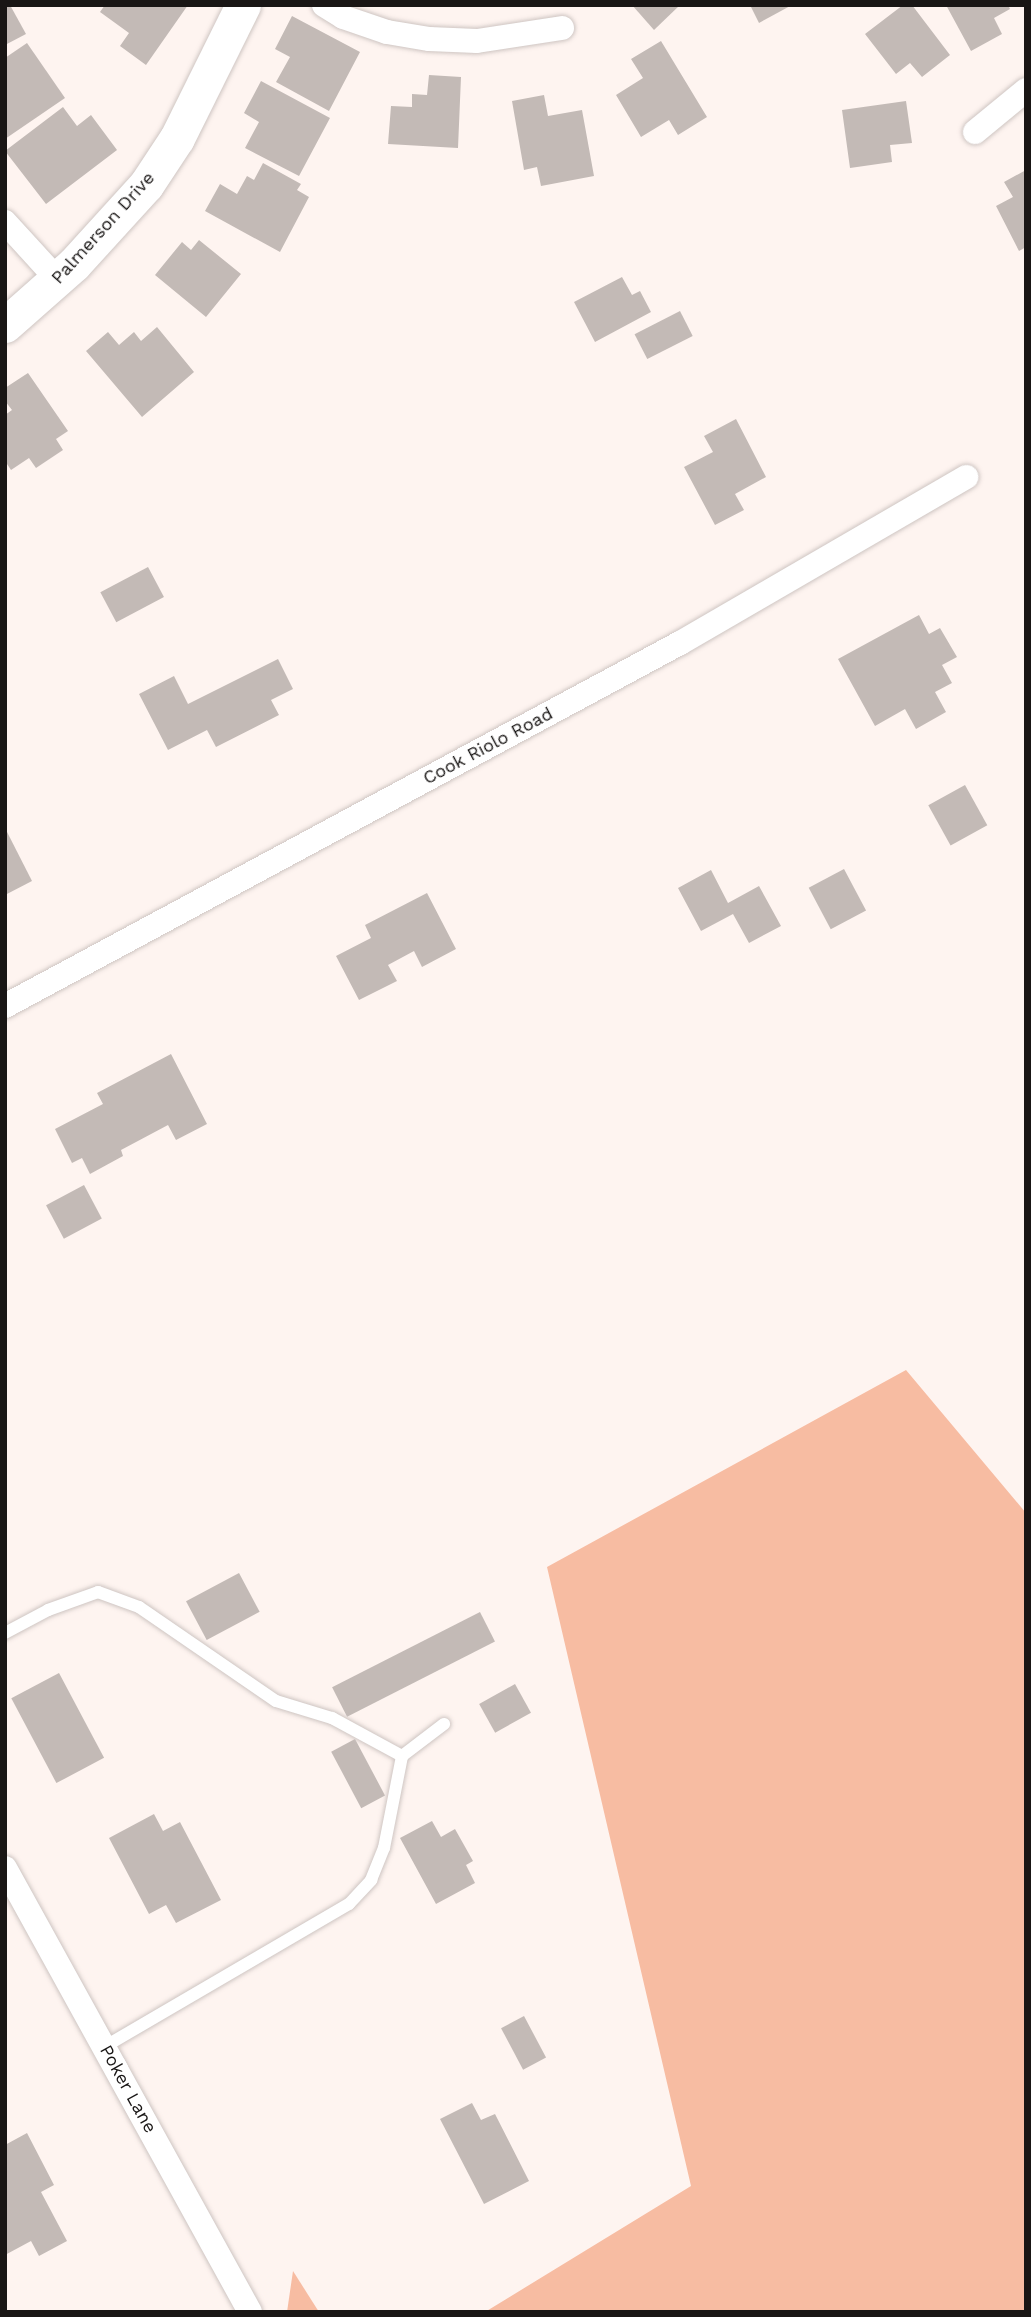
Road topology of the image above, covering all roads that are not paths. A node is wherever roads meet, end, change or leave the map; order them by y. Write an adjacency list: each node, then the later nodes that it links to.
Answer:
1 (243, 5): 7 (street, Palmerson Drive)
2 (324, 5): 3 (street)
3 (562, 28)
4 (1026, 90): 5 (street)
5 (975, 132)
6 (5, 222): 7 (street)
7 (58, 280): 8 (street, Palmerson Drive)
8 (5, 325)
9 (966, 477): 10 (street, Cook Riolo Road)
10 (5, 1006)
11 (5, 1633): 13 (lane)
12 (444, 1724): 13 (lane)
13 (402, 1756): 15 (lane)
14 (5, 1868): 15 (street, Poker Lane)
15 (104, 2047): 16 (street, Poker Lane)
16 (250, 2312)

